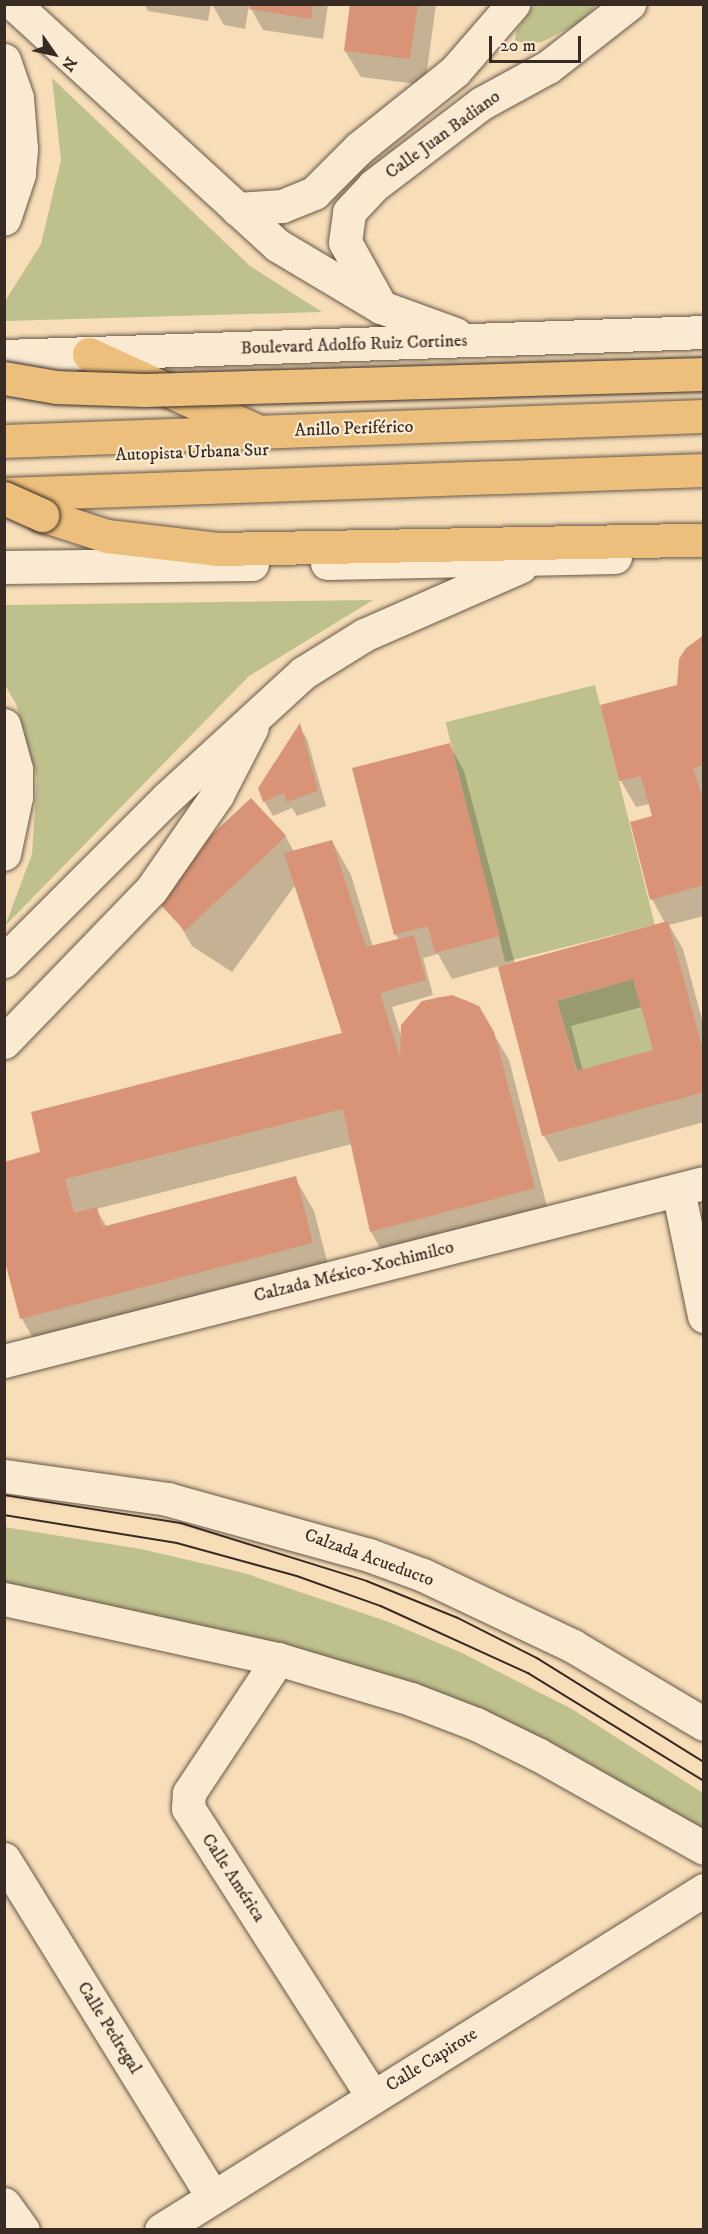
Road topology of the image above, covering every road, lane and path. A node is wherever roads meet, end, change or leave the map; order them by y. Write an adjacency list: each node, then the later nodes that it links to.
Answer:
1 (14, 4): 5 (main road)
2 (513, 4): 5 (main road)
3 (629, 4): 7 (main road, Calle Juan Badiano)
4 (4, 60): 6 (main road)
5 (237, 209): 7 (main road)
6 (4, 219)
7 (381, 307): 9 (main road)
8 (704, 332): 9 (main road, Boulevard Adolfo Ruiz Cortines)
9 (473, 340): 10 (main road, Boulevard Adolfo Ruiz Cortines)
10 (89, 354): 11 (main road, Boulevard Adolfo Ruiz Cortines); 15 (highway)
11 (4, 356)
12 (704, 375): 13 (highway, bridge)
13 (4, 378)
14 (704, 416): 15 (highway, Anillo Periférico)
15 (260, 432): 17 (highway, Anillo Periférico)
16 (704, 435): 18 (highway, Autopista Urbana Sur)
17 (4, 441)
18 (4, 460)
19 (704, 470): 21 (highway, Autopista Urbana Sur)
20 (704, 490): 22 (highway)
21 (4, 496): 23 (highway, bridge)
22 (4, 513)
23 (704, 540)
24 (704, 552): 25 (main road)
25 (534, 561): 26 (main road); 27 (main road)
26 (4, 567)
27 (261, 710): 30 (main road); 31 (main road)
28 (4, 725): 29 (main road)
29 (4, 854)
30 (4, 961)
31 (4, 1042)
32 (691, 1187): 33 (main road); 34 (main road, Calzada México-Xochimilco)
33 (704, 1316)
34 (12, 1357)
35 (4, 1476): 40 (main road, Calzada Acueducto)
36 (4, 1599): 37 (main road)
37 (67, 1613): 38 (main road); 39 (main road)
38 (4, 1622)
39 (278, 1659): 41 (main road); 44 (main road, Calle América)
40 (704, 1724)
41 (704, 1848)
42 (4, 1859): 45 (main road, Calle Pedregal)
43 (704, 1890): 44 (main road, Calle Capirote)
44 (373, 2097): 45 (main road, Calle Capirote)
45 (213, 2197): 48 (main road, Calle Capirote)
46 (4, 2204): 47 (main road)
47 (23, 2229)
48 (161, 2229)

